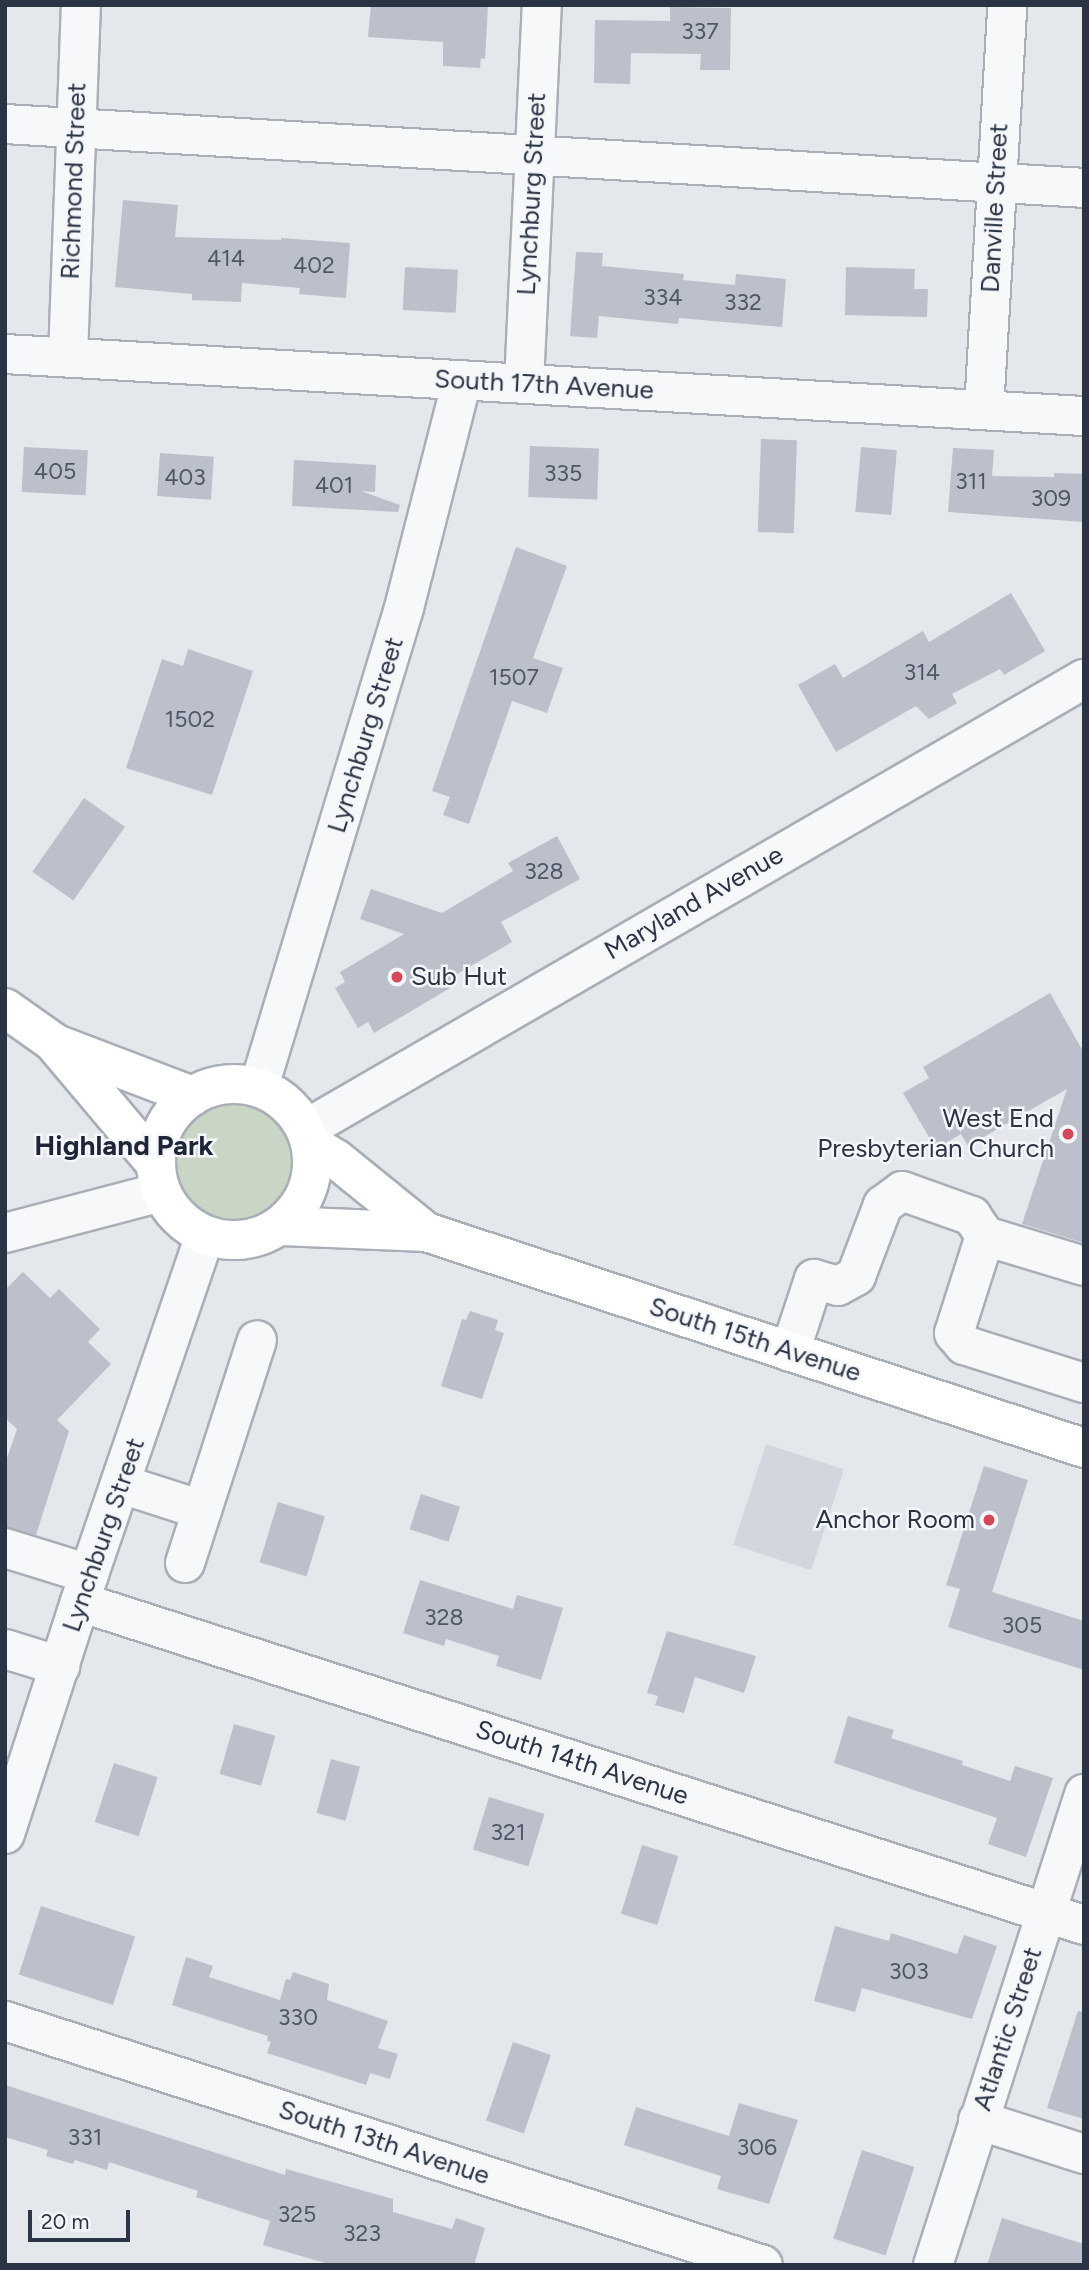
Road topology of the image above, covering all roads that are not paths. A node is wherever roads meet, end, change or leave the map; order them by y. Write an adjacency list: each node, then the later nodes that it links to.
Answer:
1 (81, 5): 5 (street, Richmond Street)
2 (542, 5): 6 (street, Lynchburg Street)
3 (1007, 5): 7 (street, Danville Street)
4 (5, 124): 5 (street)
5 (75, 129): 6 (street); 10 (street, Richmond Street)
6 (534, 157): 7 (street); 12 (street, Lynchburg Street)
7 (997, 182): 8 (street); 13 (street, Danville Street)
8 (1084, 188)
9 (5, 354): 10 (street, South 17th Avenue)
10 (68, 357): 11 (street, South 17th Avenue)
11 (462, 380): 12 (street, South 17th Avenue); 18 (street, Lynchburg Street)
12 (524, 383): 13 (street, South 17th Avenue)
13 (984, 410): 14 (street, South 17th Avenue)
14 (1084, 416)
15 (1084, 680): 20 (street, Maryland Avenue)
16 (5, 1008): 17 (main road)
17 (53, 1042): 19 (main road); 21 (main road)
18 (259, 1087): 19 (main road); 20 (main road)
19 (192, 1096): 21 (main road)
20 (309, 1137): 22 (main road); 23 (main road, South 15th Avenue)
21 (158, 1177): 24 (street); 25 (main road)
22 (282, 1226): 23 (main road, South 15th Avenue); 25 (main road)
23 (426, 1232): 29 (main road, South 15th Avenue)
24 (5, 1233)
25 (205, 1236): 32 (street, Lynchburg Street)
26 (985, 1236): 27 (street); 29 (street); 30 (street)
27 (1084, 1266)
28 (257, 1340): 33 (street)
29 (790, 1352): 31 (main road, South 15th Avenue)
30 (1084, 1383)
31 (1084, 1448)
32 (121, 1483): 33 (street); 36 (street, Lynchburg Street)
33 (202, 1510): 35 (street)
34 (5, 1548): 36 (street, South 14th Avenue)
35 (186, 1563)
36 (85, 1588): 38 (street, Lynchburg Street); 41 (street, South 14th Avenue)
37 (5, 1649): 38 (street)
38 (60, 1666): 40 (street, Lynchburg Street)
39 (1084, 1794): 41 (street, Atlantic Street)
40 (7, 1822)
41 (1046, 1913): 42 (street, South 14th Avenue); 44 (street, Atlantic Street)
42 (1084, 1925)
43 (5, 2021): 46 (street, South 13th Avenue)
44 (978, 2120): 45 (street); 47 (street, Atlantic Street)
45 (1084, 2154)
46 (763, 2265)
47 (933, 2265)

